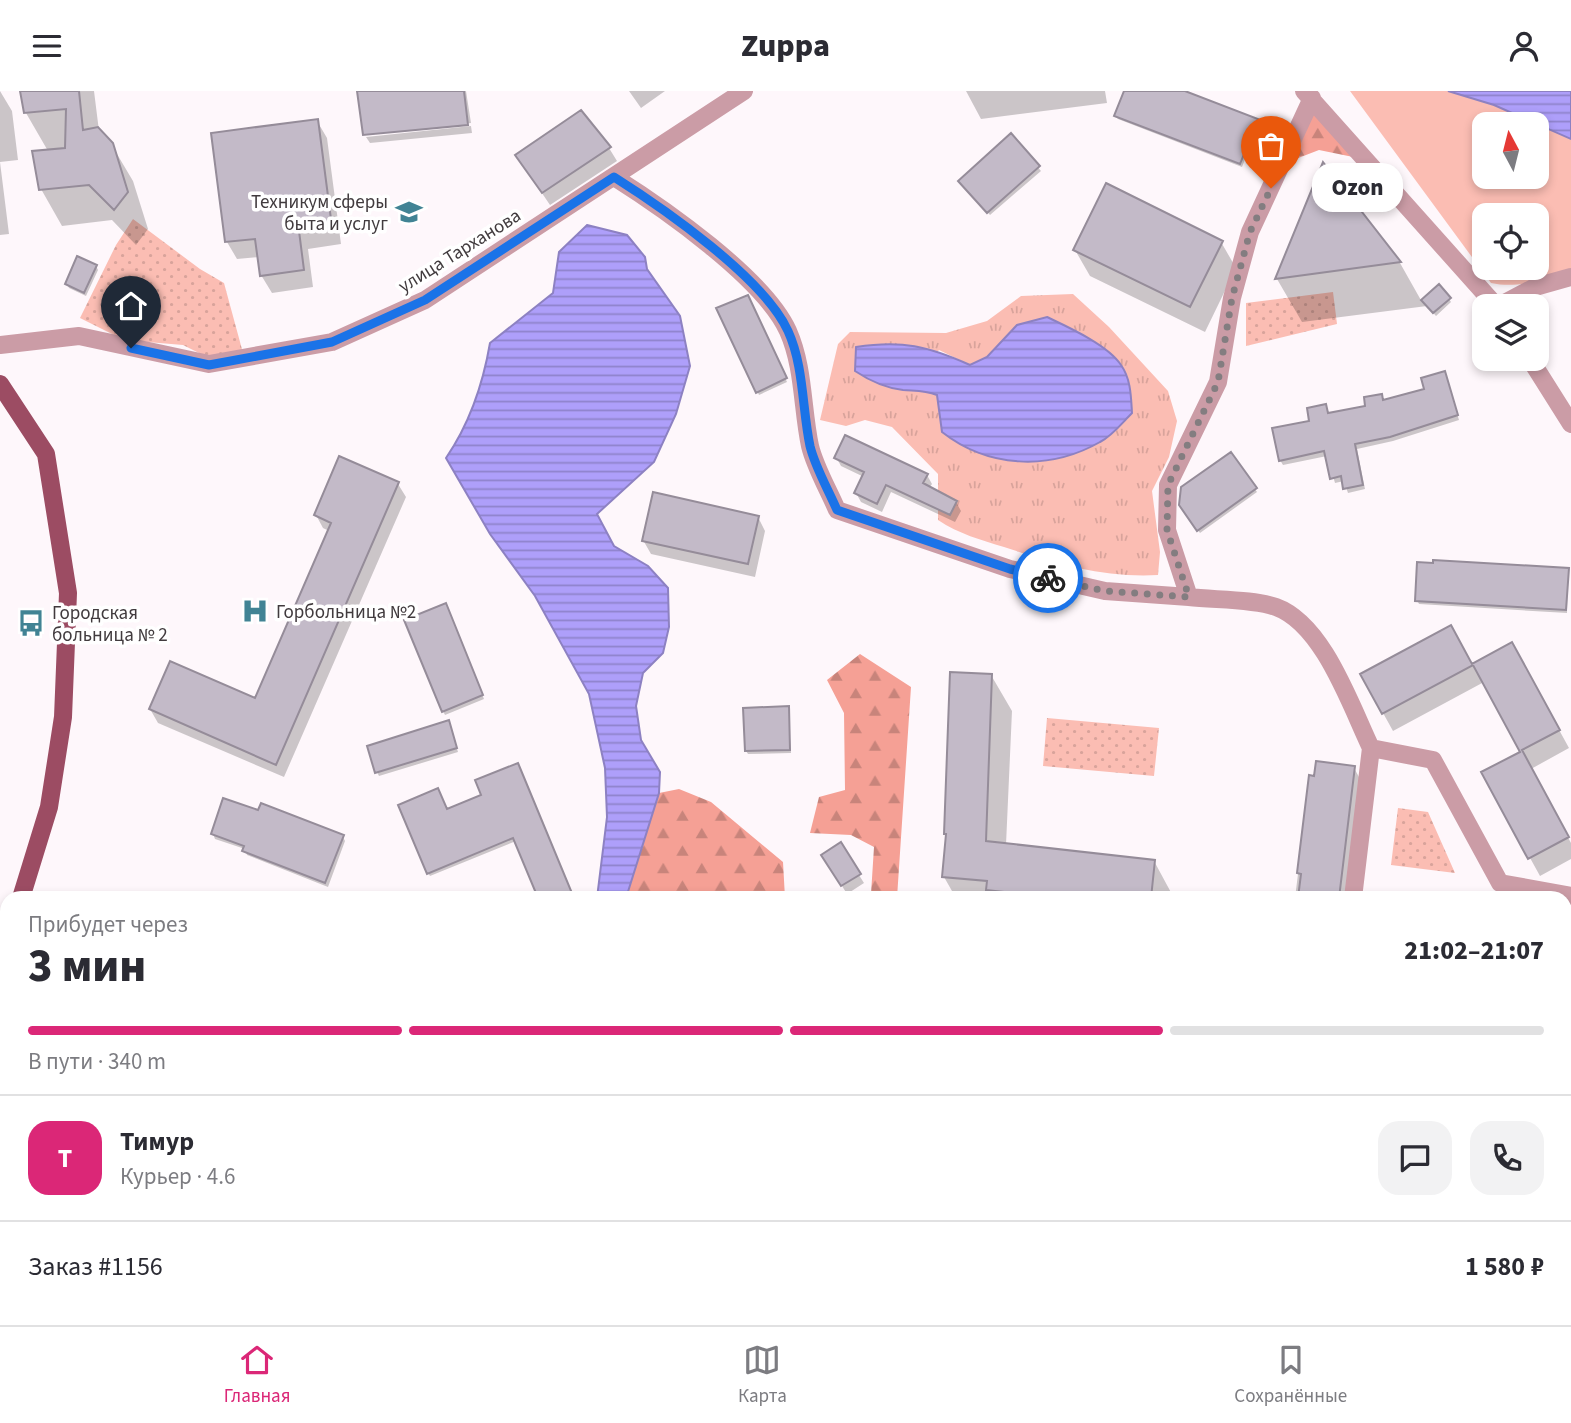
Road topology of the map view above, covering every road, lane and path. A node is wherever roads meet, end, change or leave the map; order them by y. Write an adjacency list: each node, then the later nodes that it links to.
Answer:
1 (744, 91): 3 (street, улица Тарханова)
2 (1308, 95): 5 (street); 11 (street)
3 (614, 177): 7 (street, улица Тарханова); 11 (street)
4 (1571, 277): 6 (street)
5 (1487, 294)
6 (1520, 294)
7 (0, 345)
8 (1538, 371): 10 (street)
9 (0, 384): 13 (main road)
10 (1571, 424)
11 (1189, 597): 12 (street)
12 (1371, 748): 14 (street); 15 (street)
13 (23, 891)
14 (1354, 891)
15 (1544, 891)

